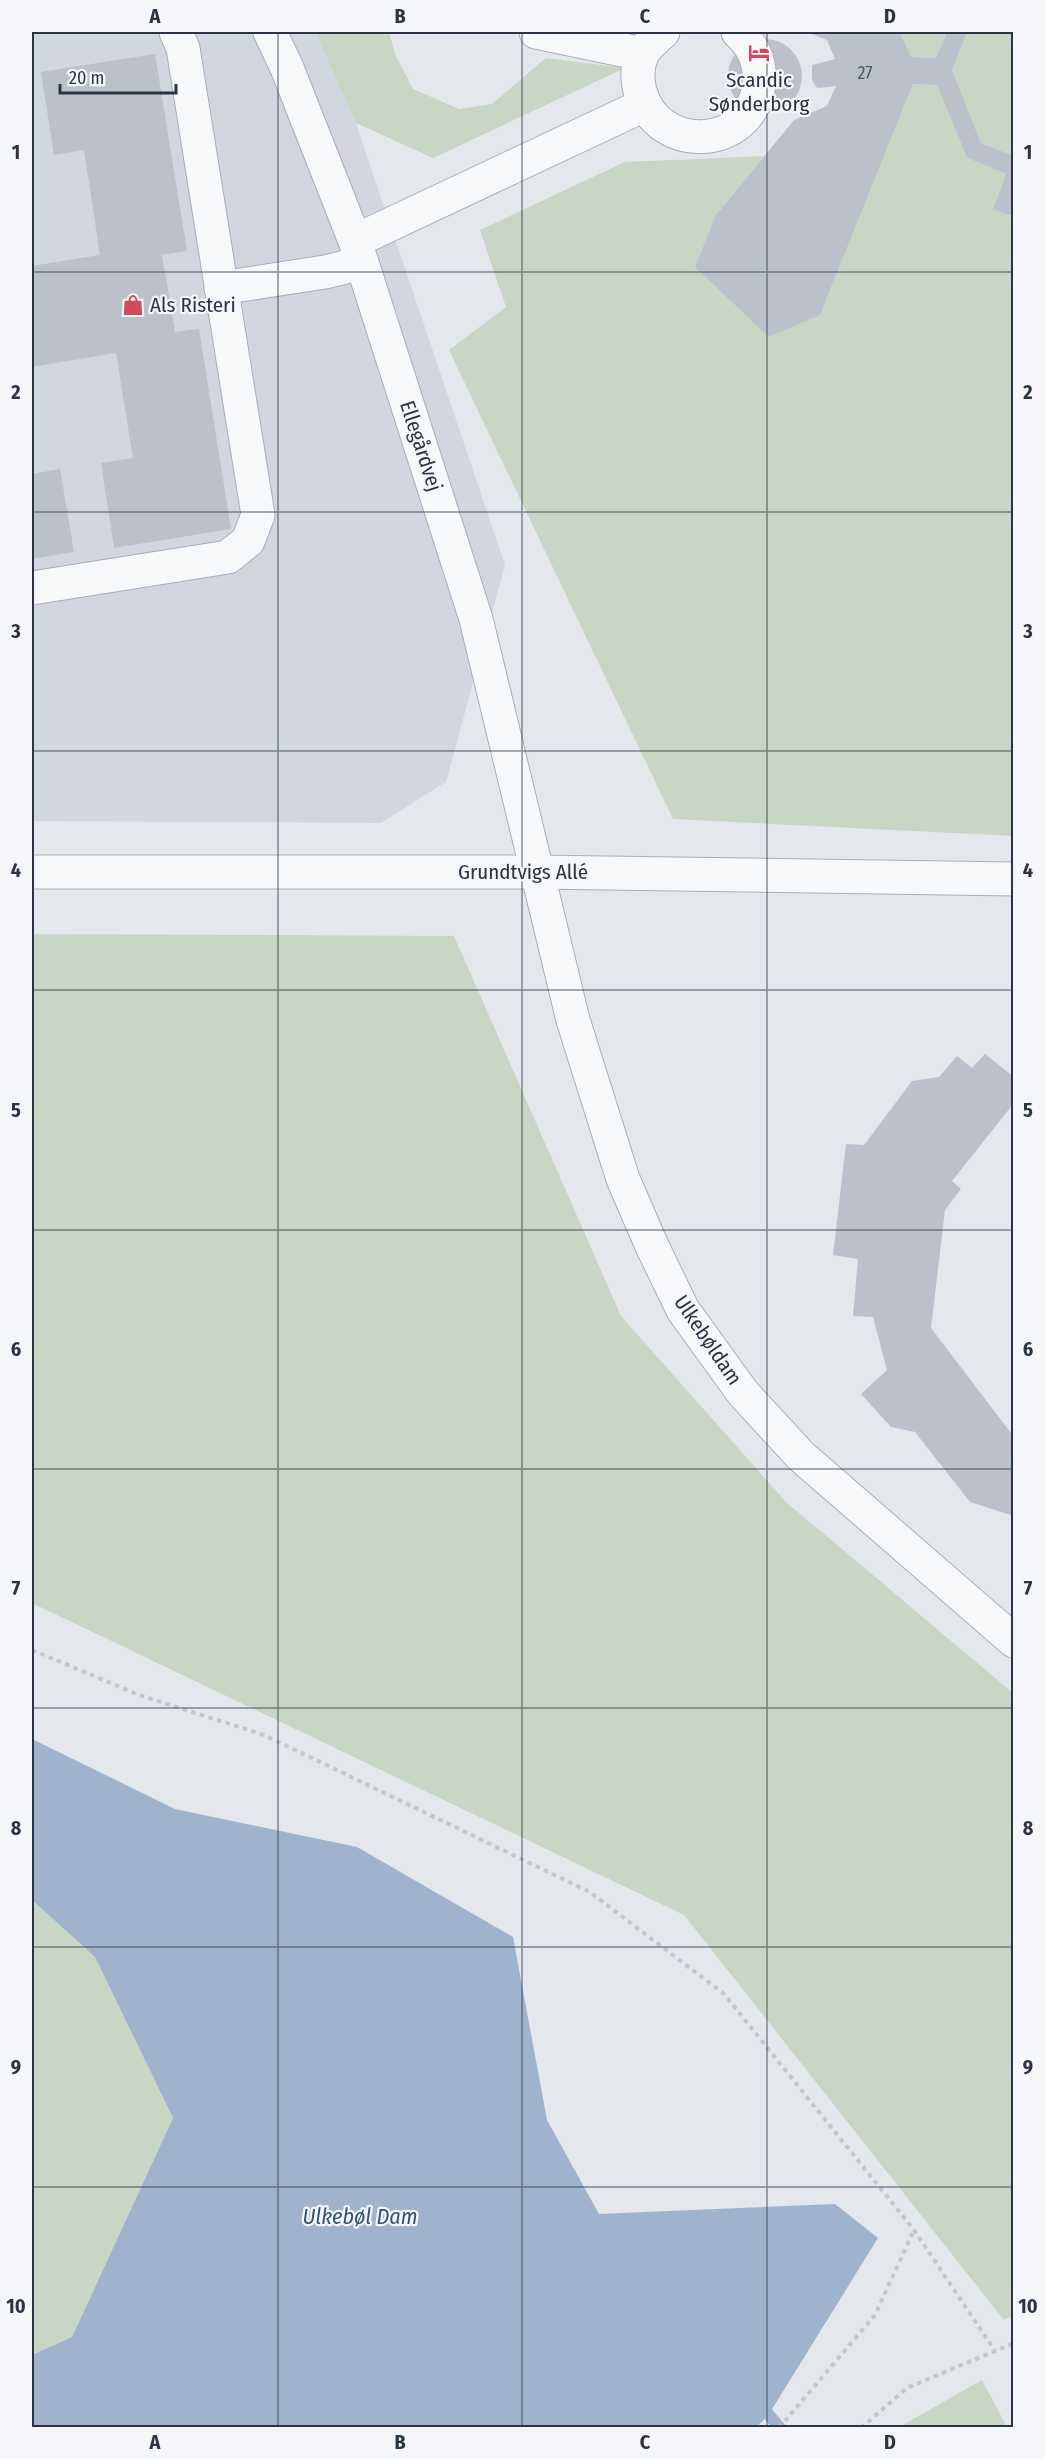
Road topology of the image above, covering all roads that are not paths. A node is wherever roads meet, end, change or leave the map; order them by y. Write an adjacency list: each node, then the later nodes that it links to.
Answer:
1 (176, 32): 8 (street)
2 (270, 32): 7 (street, Ellegårdvej)
3 (536, 32): 5 (street)
4 (738, 32): 6 (street)
5 (653, 43): 6 (street)
6 (644, 105): 7 (street)
7 (358, 252): 8 (street); 11 (street, Ellegårdvej)
8 (221, 288): 9 (street)
9 (32, 588)
10 (32, 872): 11 (street, Grundtvigs Allé)
11 (536, 872): 12 (street, Grundtvigs Allé); 13 (street, Ulkebøldam)
12 (1014, 879)
13 (1014, 1641)

